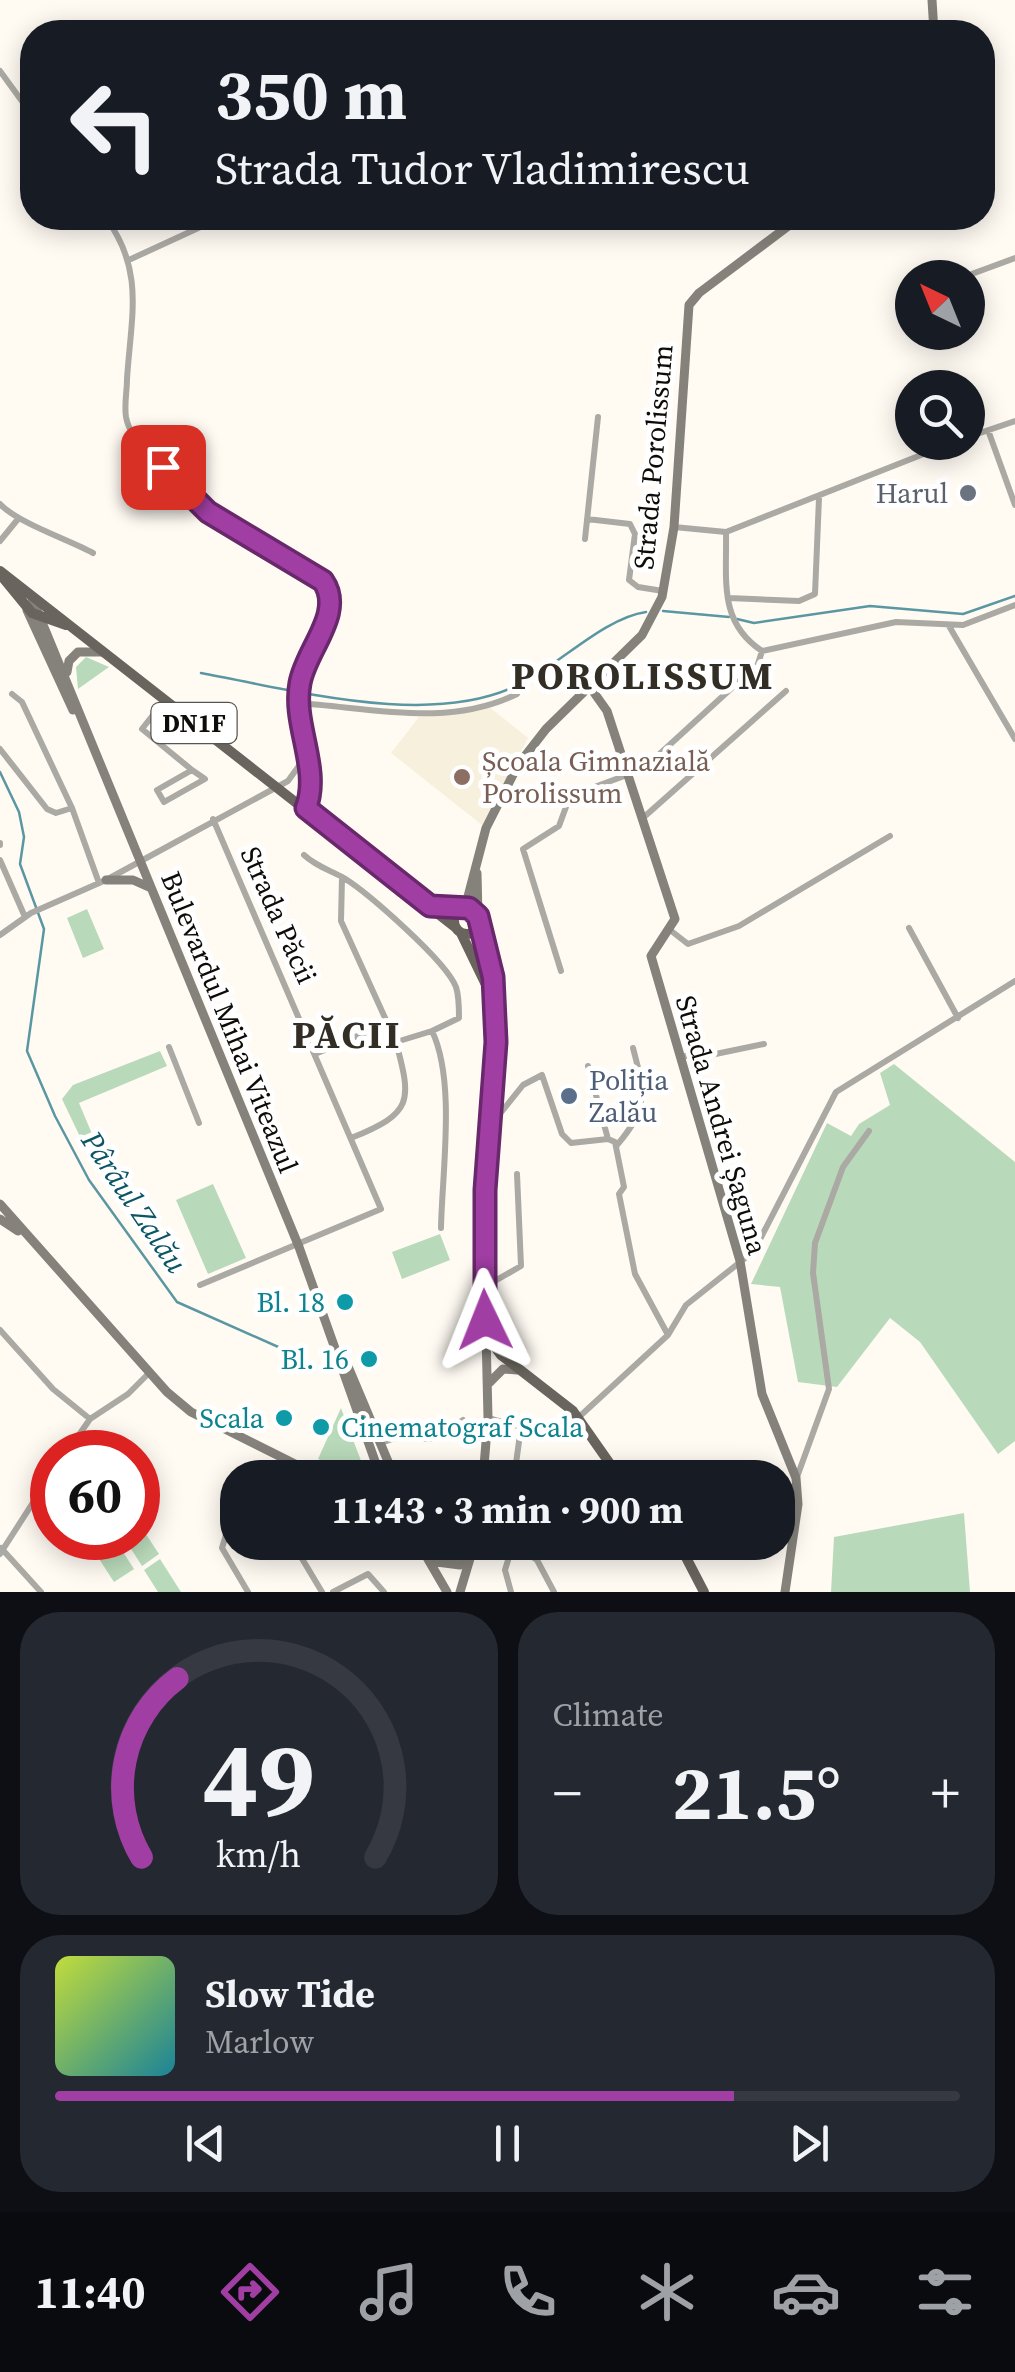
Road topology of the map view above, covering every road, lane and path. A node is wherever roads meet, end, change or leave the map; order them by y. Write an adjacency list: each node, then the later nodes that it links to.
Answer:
1 (0, 71): 2 (street)
2 (20, 99)
3 (114, 230): 6 (street)
4 (193, 230): 6 (street)
5 (783, 230): 19 (main road, Strada Porolissum)
6 (131, 258): 42 (street)
7 (1015, 258): 8 (street)
8 (985, 269)
9 (598, 417): 18 (street)
10 (1015, 421): 11 (street)
11 (988, 430): 12 (street); 16 (street)
12 (985, 431)
13 (911, 460): 14 (street)
14 (819, 498): 20 (street); 27 (street)
15 (0, 504): 17 (street)
16 (1015, 505)
17 (18, 519): 22 (street); 23 (street)
18 (587, 519): 21 (street); 26 (street)
19 (674, 527): 20 (street); 26 (main road, Strada Porolissum)
20 (726, 532): 27 (street)
21 (585, 540)
22 (0, 541)
23 (92, 553)
24 (0, 573): 25 (main road, Bulevardul Mihai Viteazul); 29 (main road, Bulevardul Mihai Viteazul / DN1F)
25 (22, 585): 30 (main road, Bulevardul Mihai Viteazul); 32 (main road, DN1F)
26 (663, 591): 37 (main road, Strada Porolissum)
27 (728, 598): 34 (street)
28 (1015, 605): 31 (street)
29 (24, 606): 30 (main road, DN1F); 33 (main road, Bulevardul Mihai Viteazul / DN1F)
30 (46, 620): 32 (main road, DN1F); 33 (main road); 36 (main road, Bulevardul Mihai Viteazul)
31 (948, 626): 34 (street); 44 (street)
32 (76, 630): 35 (main road, DN1F)
33 (38, 634): 43 (main road, Bulevardul Mihai Viteazul / DN1F)
34 (762, 651): 48 (street)
35 (107, 654): 36 (main road); 41 (main road, DN1F)
36 (68, 680): 43 (main road, Bulevardul Mihai Viteazul)
37 (590, 687): 48 (main road, Strada Andrei Șaguna); 58 (main road, Strada Porolissum)
38 (786, 692): 52 (street)
39 (12, 694): 50 (street)
40 (517, 694): 42 (street)
41 (165, 700): 47 (street); 49 (main road, DN1F)
42 (298, 700): 46 (street)
43 (80, 720): 57 (main road, Bulevardul Mihai Viteazul)
44 (1015, 739)
45 (0, 749): 50 (street)
46 (306, 754): 49 (street); 51 (street)
47 (192, 770): 47 (street)
48 (626, 770): 52 (main road, Strada Andrei Șaguna); 70 (street)
49 (277, 787): 51 (main road, DN1F); 53 (street)
50 (72, 808): 60 (street)
51 (306, 808): 62 (main road, DN1F)
52 (644, 817): 68 (main road, Strada Andrei Șaguna)
53 (213, 819): 57 (street); 80 (street, Strada Păcii)
54 (890, 836): 68 (street)
55 (304, 856): 59 (street)
56 (0, 860): 64 (street)
57 (140, 861): 60 (street); 61 (main road, Bulevardul Mihai Viteazul)
58 (477, 870): 63 (main road, Strada Porolissum); 65 (main road, Strada Porolissum)
59 (342, 877): 74 (street); 75 (street)
60 (103, 882): 61 (main road); 64 (street)
61 (151, 888): 94 (main road, Bulevardul Mihai Viteazul)
62 (430, 906): 63 (main road); 67 (main road, DN1F)
63 (463, 909): 65 (main road); 67 (main road)
64 (28, 915): 69 (street)
65 (478, 922): 67 (main road); 72 (main road, DN1F)
66 (908, 928): 73 (street)
67 (458, 930): 72 (main road, DN1F)
68 (670, 930): 81 (main road, Strada Andrei Șaguna)
69 (0, 935)
70 (561, 971)
71 (1015, 980): 73 (street)
72 (496, 1009): 84 (main road, DN1F)
73 (958, 1018): 95 (street)
74 (388, 1023): 76 (street); 80 (street)
75 (432, 1031): 76 (street); 92 (street)
76 (396, 1042): 86 (street)
77 (764, 1044): 81 (street)
78 (169, 1047): 83 (street)
79 (634, 1048): 88 (street)
80 (315, 1054): 86 (street, Strada Păcii)
81 (681, 1056): 95 (main road, Strada Andrei Șaguna)
82 (588, 1066): 87 (street)
83 (199, 1123)
84 (490, 1126): 87 (street); 97 (main road, DN1F)
85 (869, 1131): 121 (street)
86 (352, 1138): 94 (street, Strada Păcii)
87 (608, 1138): 88 (street)
88 (617, 1145): 100 (street)
89 (517, 1174): 97 (street)
90 (0, 1204): 93 (main road)
91 (0, 1218): 93 (main road)
92 (441, 1228)
93 (31, 1241): 104 (main road)
94 (299, 1247): 96 (street, Strada Păcii); 101 (main road, Bulevardul Mihai Viteazul)
95 (740, 1262): 100 (street); 121 (main road, Strada Andrei Șaguna)
96 (200, 1285)
97 (483, 1287): 99 (main road, DN1F)
98 (0, 1330): 108 (street)
99 (486, 1330): 102 (main road); 103 (main road)
100 (668, 1334): 107 (street)
101 (335, 1342): 112 (main road, Bulevardul Mihai Viteazul); 113 (main road, Bulevardul Mihai Viteazul)
102 (509, 1361): 103 (main road); 105 (main road)
103 (488, 1365): 106 (main road)
104 (149, 1373): 108 (street); 114 (main road)
105 (531, 1376): 106 (main road); 107 (main road)
106 (489, 1385): 109 (main road)
107 (579, 1417): 120 (main road)
108 (90, 1418): 111 (street)
109 (488, 1418): 118 (main road); 119 (street)
110 (463, 1420): 112 (street)
111 (82, 1430)
112 (381, 1443): 117 (main road, Bulevardul Mihai Viteazul)
113 (372, 1454): 115 (main road); 116 (main road, Bulevardul Mihai Viteazul)
114 (283, 1460)
115 (372, 1460)
116 (374, 1460)
117 (387, 1460)
118 (484, 1460)
119 (516, 1460)
120 (608, 1460)
121 (796, 1478): 144 (main road, Strada Andrei Șaguna)
122 (30, 1506): 123 (street)
123 (1, 1550): 133 (street)
124 (229, 1560): 134 (street)
125 (303, 1560): 135 (street)
126 (464, 1560): 131 (main road)
127 (472, 1560): 132 (main road)
128 (508, 1560): 141 (street)
129 (537, 1560): 142 (street)
130 (687, 1560): 143 (main road)
131 (427, 1561): 138 (main road)
132 (470, 1569): 139 (main road); 140 (main road)
133 (41, 1592)
134 (248, 1592)
135 (322, 1592)
136 (334, 1592): 137 (street)
137 (384, 1592)
138 (447, 1592)
139 (460, 1592)
140 (469, 1592)
141 (511, 1592)
142 (554, 1592)
143 (704, 1592)
144 (784, 1592)

